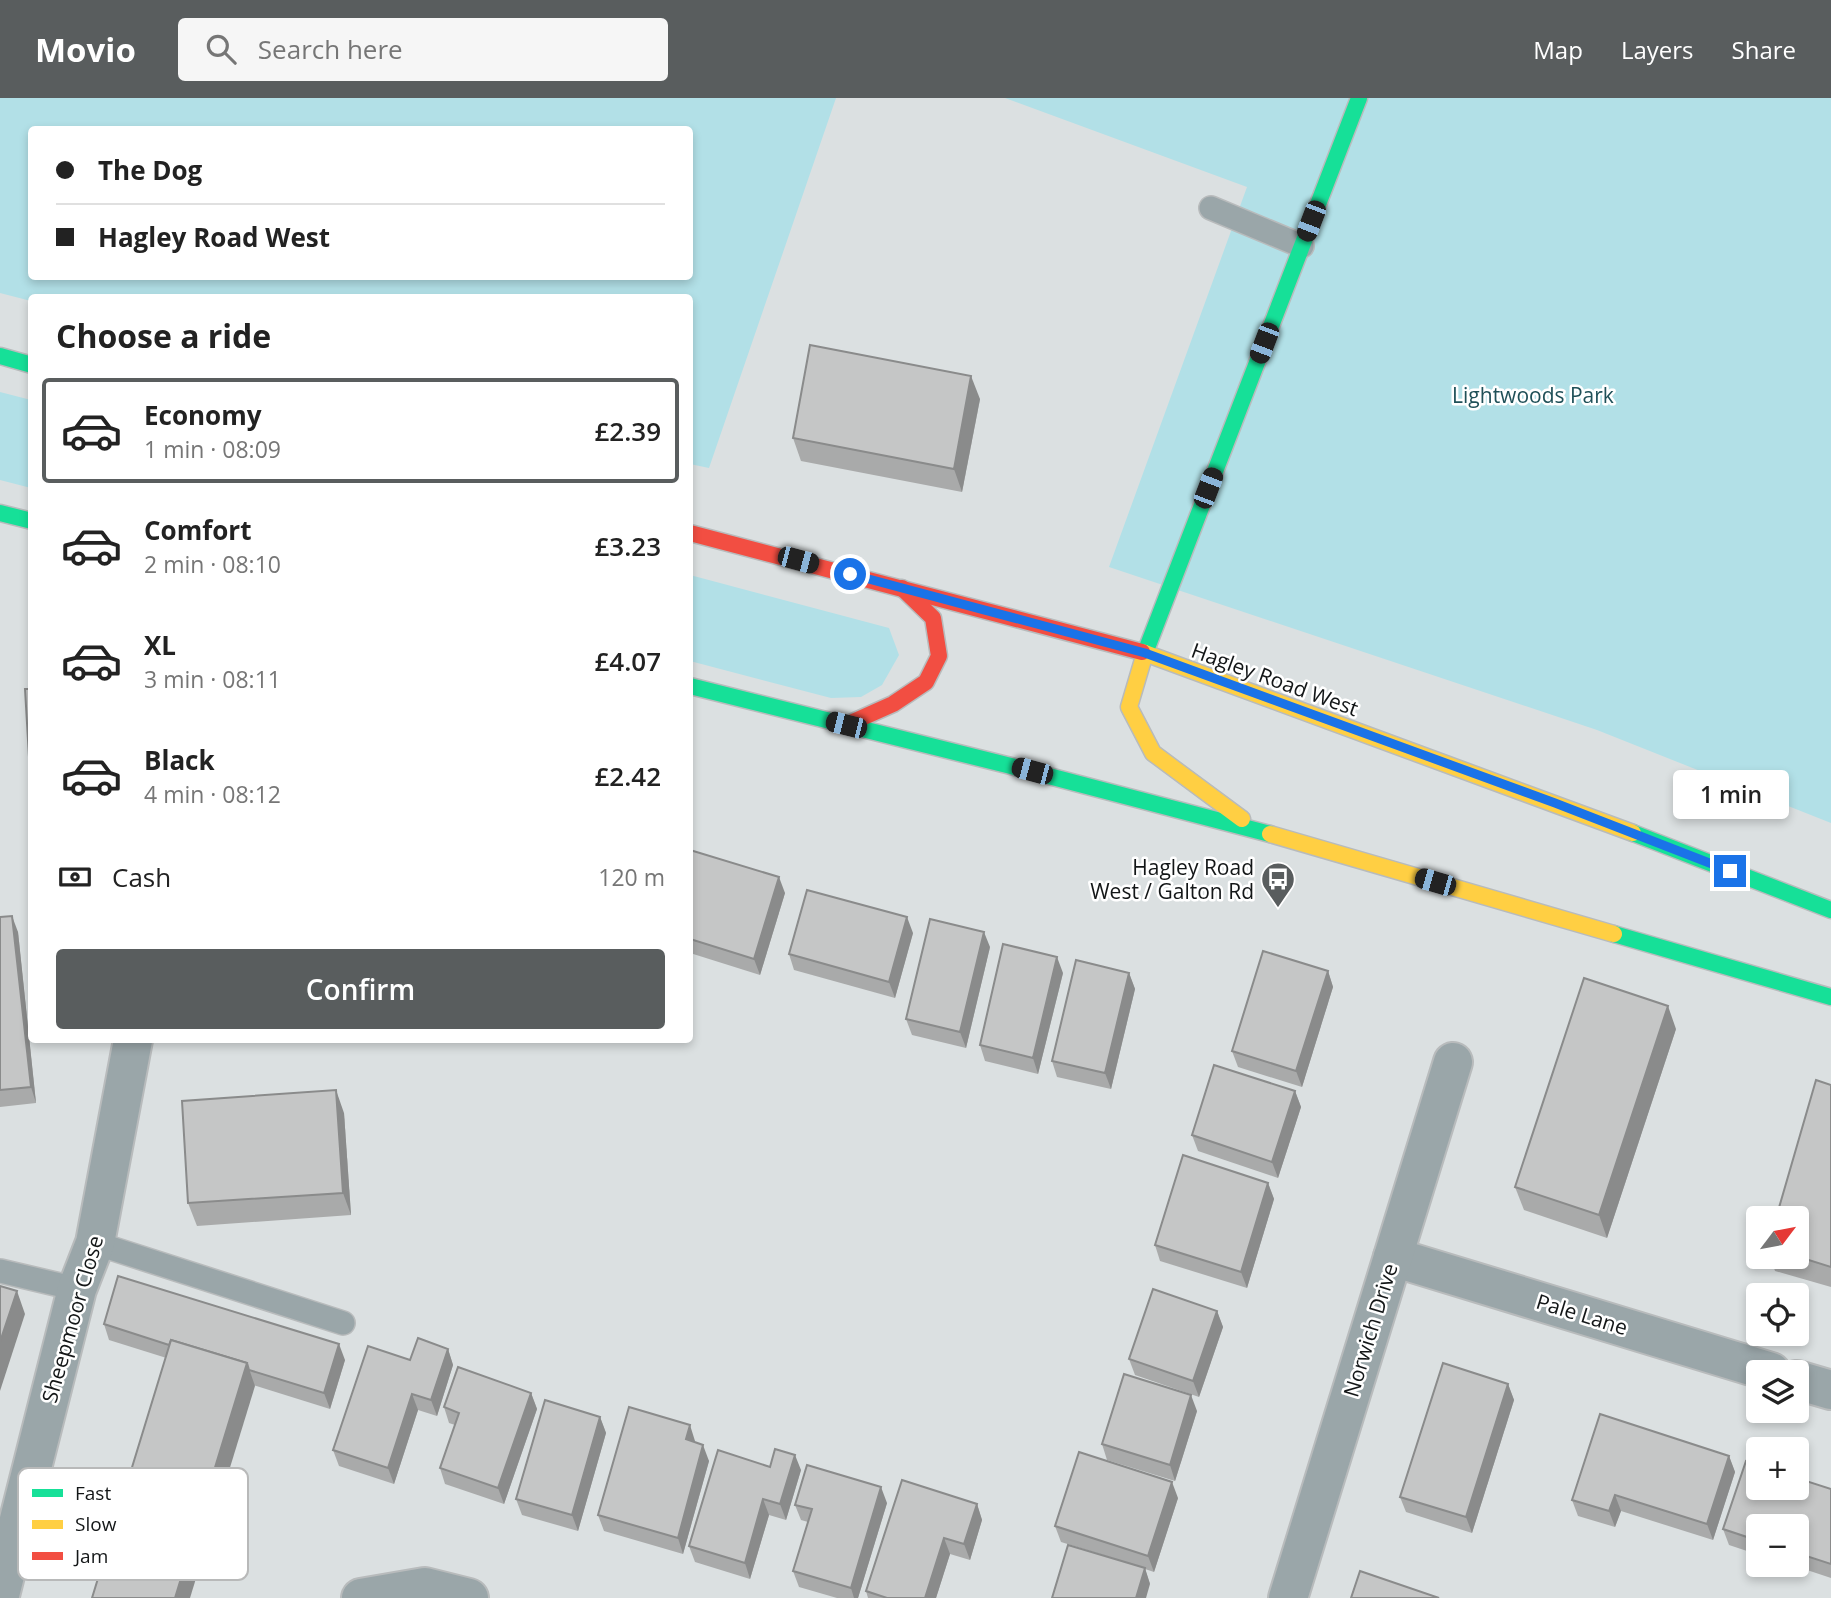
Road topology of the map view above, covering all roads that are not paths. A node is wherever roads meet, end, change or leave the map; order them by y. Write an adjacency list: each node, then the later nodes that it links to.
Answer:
1 (1359, 98): 3 (main road)
2 (1211, 208): 3 (lane)
3 (1302, 246): 10 (main road)
4 (0, 356): 5 (main road)
5 (28, 364)
6 (0, 513): 7 (main road)
7 (28, 520)
8 (693, 534): 9 (main road, Hagley Road West)
9 (902, 588): 10 (main road, Hagley Road West); 12 (main road)
10 (1145, 653): 13 (main road); 14 (main road, Hagley Road West)
11 (693, 687): 12 (main road)
12 (846, 725): 13 (main road)
13 (1258, 831): 15 (main road)
14 (1831, 910)
15 (1831, 997)
16 (132, 1043): 18 (street, Sheepmoor Close)
17 (1453, 1062): 19 (street, Norwich Drive)
18 (95, 1243): 21 (street, Sheepmoor Close); 22 (lane)
19 (1393, 1256): 23 (street, Pale Lane); 31 (street, Norwich Drive)
20 (0, 1271): 21 (lane)
21 (76, 1289): 26 (street, Sheepmoor Close)
22 (343, 1323)
23 (1746, 1364)
24 (1809, 1384): 25 (street)
25 (1831, 1390)
26 (32, 1468)
27 (18, 1523): 28 (street, Sheepmoor Close)
28 (0, 1595)
29 (360, 1598): 30 (street)
30 (469, 1598)
31 (1289, 1598)

